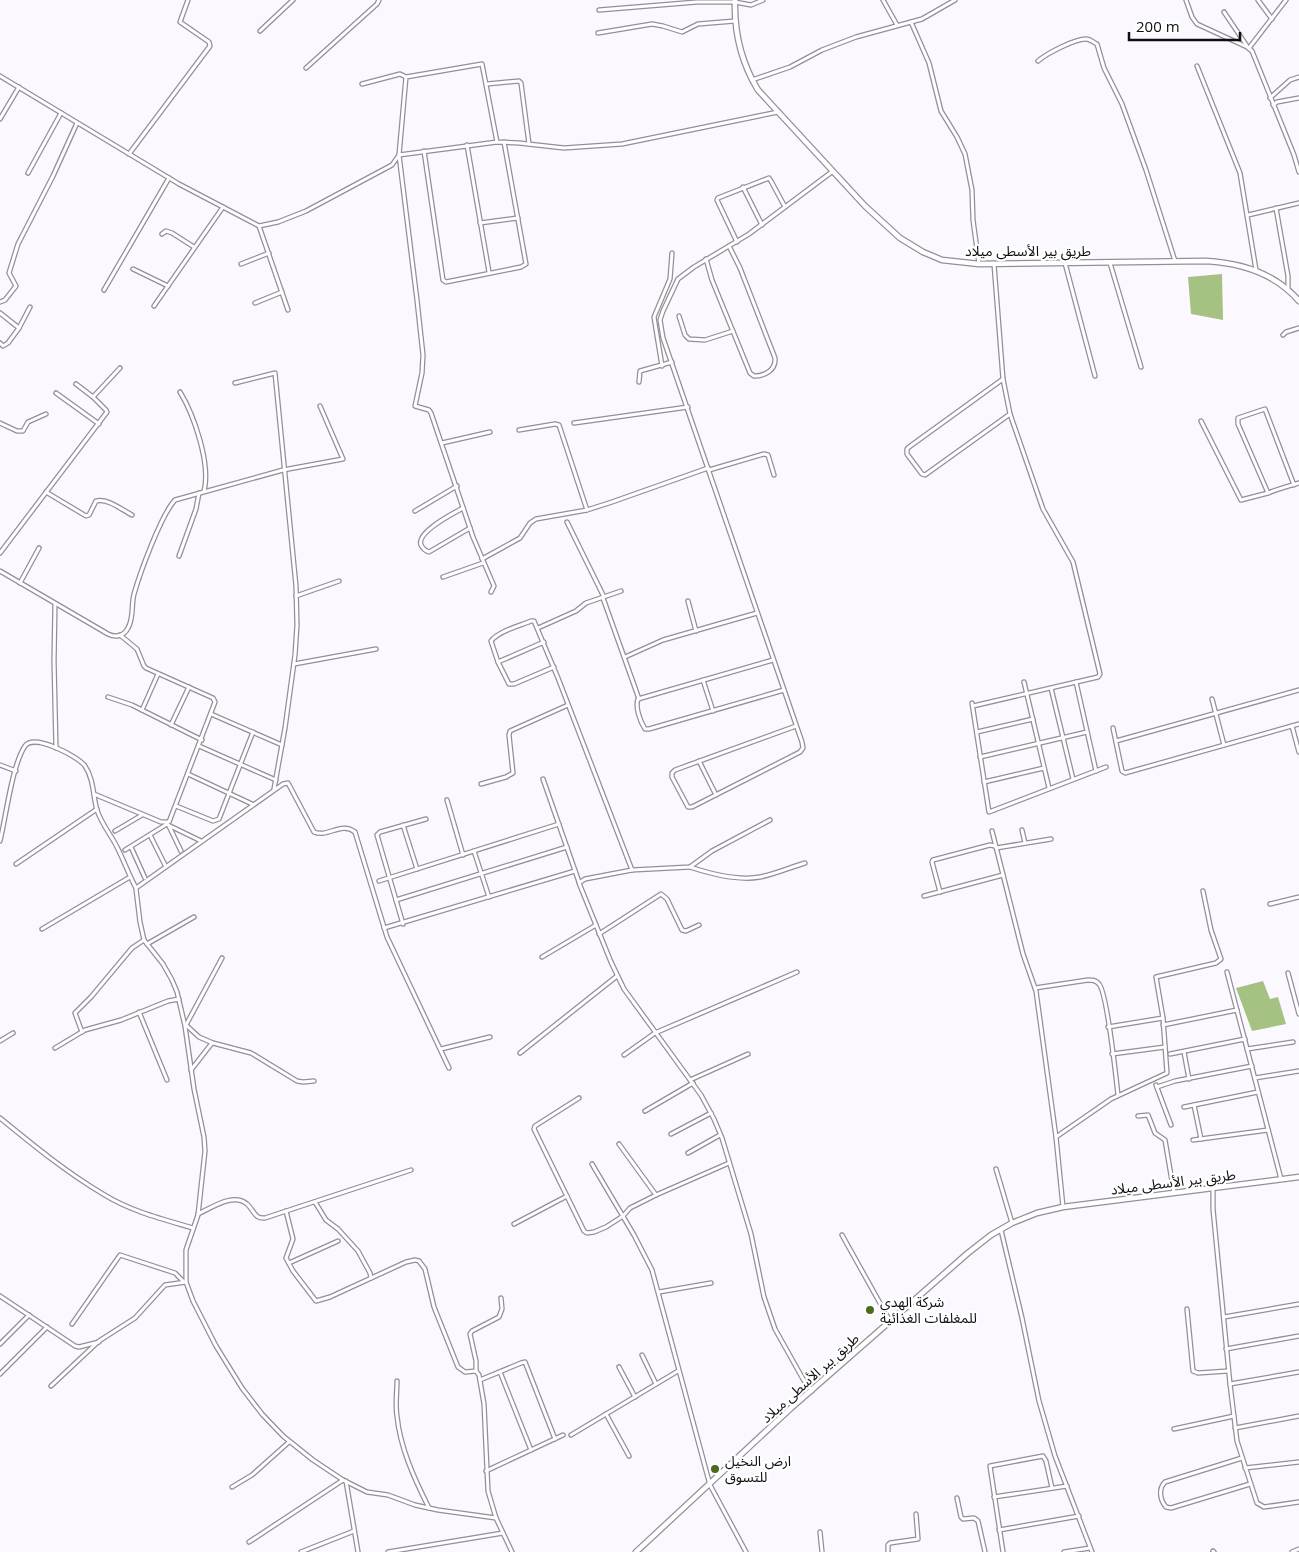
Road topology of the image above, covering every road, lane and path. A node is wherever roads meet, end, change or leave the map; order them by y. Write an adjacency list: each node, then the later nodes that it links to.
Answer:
1 (188, 0): 42 (street)
2 (293, 0): 17 (street)
3 (379, 0): 22 (street)
4 (763, 0): 10 (street)
5 (883, 0): 16 (street)
6 (954, 0): 15 (street)
7 (1186, 0): 19 (street)
8 (1258, 0): 13 (street)
9 (1286, 0): 13 (street)
10 (735, 1): 11 (street); 14 (main road, طريق بير الأسطى ميلاد)
11 (599, 10)
12 (1224, 12): 19 (street)
13 (1272, 19): 19 (street)
14 (735, 21): 18 (street); 26 (main road, طريق بير الأسطى ميلاد)
15 (911, 22): 16 (street); 68 (street)
16 (897, 25): 26 (street)
17 (260, 31)
18 (598, 34)
19 (1248, 47): 30 (street)
20 (1038, 61): 66 (street)
21 (1197, 66): 53 (street)
22 (306, 68)
23 (0, 76): 29 (street)
24 (406, 77): 27 (street); 28 (street); 43 (street)
25 (1299, 77): 30 (street)
26 (752, 80): 33 (main road, طريق بير الأسطى ميلاد)
27 (362, 84)
28 (487, 84): 37 (street); 39 (street)
29 (19, 86): 34 (street); 35 (street)
30 (1270, 98): 32 (street)
31 (1299, 98): 32 (street)
32 (1273, 105): 45 (street)
33 (778, 112): 39 (street); 44 (main road, طريق بير الأسطى ميلاد)
34 (62, 113): 36 (street); 46 (street)
35 (0, 119)
36 (77, 123): 42 (street); 79 (street)
37 (497, 142): 38 (street); 40 (street)
38 (504, 142): 39 (street); 54 (street)
39 (530, 144)
40 (467, 145): 41 (street); 55 (street)
41 (424, 151): 43 (street); 73 (street)
42 (129, 154): 47 (street)
43 (399, 155): 57 (street); 113 (street)
44 (833, 171): 51 (street); 68 (main road, طريق بير الأسطى ميلاد)
45 (1299, 172)
46 (28, 173)
47 (169, 178): 50 (street); 76 (street)
48 (743, 187): 51 (street); 56 (street); 59 (street)
49 (1299, 203): 52 (street)
50 (223, 207): 57 (street); 61 (street)
51 (785, 207): 56 (street)
52 (1276, 208): 53 (street); 75 (street)
53 (1248, 215): 72 (street)
54 (518, 218): 55 (street); 73 (street)
55 (480, 223): 73 (street)
56 (762, 225): 59 (street)
57 (258, 226): 62 (street)
58 (162, 234): 61 (street)
59 (737, 242): 60 (street)
60 (729, 246): 64 (street); 88 (street)
61 (194, 247): 74 (street)
62 (269, 253): 67 (street); 77 (street)
63 (672, 253): 92 (street)
64 (706, 259): 88 (street); 91 (street)
65 (1110, 262): 66 (main road, طريق بير الأسطى ميلاد); 70 (main road, طريق بير الأسطى ميلاد); 93 (street)
66 (1175, 262): 72 (main road, طريق بير الأسطى ميلاد)
67 (241, 264)
68 (979, 264): 69 (main road, طريق بير الأسطى ميلاد)
69 (994, 264): 70 (main road, طريق بير الأسطى ميلاد); 96 (street)
70 (1065, 264): 95 (street)
71 (132, 269): 74 (street)
72 (1256, 270): 75 (main road, طريق بير الأسطى ميلاد)
73 (489, 272)
74 (168, 286): 81 (street)
75 (1288, 289): 78 (main road, طريق بير الأسطى ميلاد)
76 (104, 290)
77 (282, 292): 80 (street); 83 (street)
78 (1299, 301)
79 (0, 302)
80 (255, 303)
81 (154, 306)
82 (30, 307): 86 (street)
83 (288, 310)
84 (0, 314): 86 (street)
85 (679, 316): 88 (street)
86 (18, 328): 90 (street)
87 (1299, 328): 89 (street)
88 (733, 331)
89 (1283, 335)
90 (0, 343)
91 (672, 362): 92 (street); 104 (street)
92 (662, 366): 97 (street)
93 (1141, 367)
94 (120, 368): 102 (street)
95 (1094, 376)
96 (1003, 379): 106 (street); 106 (street)
97 (639, 382)
98 (235, 383): 115 (street)
99 (76, 384): 102 (street)
100 (180, 392): 121 (street)
101 (56, 393): 110 (street)
102 (93, 397): 110 (street)
103 (320, 406): 115 (street)
104 (688, 407): 109 (street); 114 (street)
105 (46, 414): 108 (street)
106 (1010, 414): 157 (street)
107 (1201, 421): 122 (street)
108 (0, 423)
109 (574, 423)
110 (99, 424): 120 (street)
111 (519, 430): 124 (street)
112 (490, 432): 113 (street)
113 (441, 443): 119 (street)
114 (709, 469): 116 (street); 124 (street); 143 (street)
115 (283, 470): 121 (street); 139 (street)
116 (774, 475)
117 (1299, 483): 118 (street)
118 (1294, 484): 122 (street); 122 (street)
119 (457, 486): 123 (street); 125 (street)
120 (46, 492): 126 (street); 130 (street)
121 (201, 492): 131 (street); 146 (street)
122 (1268, 493)
123 (464, 508): 128 (street); 128 (street)
124 (587, 510): 132 (street)
125 (415, 511)
126 (132, 516)
127 (567, 522): 140 (street)
128 (470, 528): 132 (street)
129 (39, 548): 136 (street)
130 (0, 553)
131 (179, 556)
132 (482, 561): 134 (street); 138 (street)
133 (0, 571): 136 (street)
134 (443, 577)
135 (340, 581): 139 (street)
136 (20, 584): 142 (street)
137 (621, 591): 140 (street)
138 (491, 592)
139 (296, 596): 152 (street)
140 (604, 597): 144 (street); 149 (street)
141 (688, 601): 145 (street)
142 (55, 604): 146 (street); 187 (street)
143 (757, 613): 145 (street); 150 (street)
144 (538, 628): 147 (street); 151 (street)
145 (696, 630): 149 (street)
146 (120, 635): 154 (street)
147 (544, 642): 151 (street); 153 (street)
148 (376, 649): 152 (street)
149 (625, 657): 164 (street)
150 (773, 660): 155 (street); 160 (street)
151 (498, 662): 153 (street)
152 (294, 664): 184 (street)
153 (554, 667): 166 (street)
154 (158, 674): 158 (street); 167 (street)
155 (703, 680): 164 (street); 168 (street)
156 (1024, 682): 162 (street)
157 (1076, 682): 159 (street); 179 (street)
158 (189, 687): 170 (street); 172 (street)
159 (1051, 688): 162 (street); 180 (street)
160 (784, 690): 168 (street); 174 (street)
161 (1299, 690): 169 (street)
162 (1027, 694): 171 (street); 178 (street)
163 (108, 697): 167 (street)
164 (639, 699): 168 (street)
165 (1212, 699): 169 (street)
166 (568, 704): 202 (street); 238 (street)
167 (142, 710): 172 (street)
168 (713, 711)
169 (1216, 713): 182 (street); 185 (street)
170 (211, 714): 177 (street); 181 (street)
171 (1033, 718): 178 (street); 183 (street)
172 (171, 724): 181 (street)
173 (1299, 724): 175 (street)
174 (796, 726): 190 (street); 207 (street)
175 (1292, 726): 185 (street); 188 (street)
176 (1113, 728): 182 (street)
177 (253, 732): 184 (street); 192 (street)
178 (976, 732): 189 (street)
179 (1087, 732): 180 (street); 196 (street)
180 (1063, 738): 183 (street); 199 (street)
181 (202, 740): 186 (street)
182 (1116, 742): 185 (street)
183 (1039, 744): 189 (street); 194 (street)
184 (282, 745): 200 (street)
185 (1224, 745)
186 (199, 746): 192 (street); 197 (street)
187 (56, 748): 195 (street); 205 (street)
188 (1299, 752)
189 (980, 757): 201 (street)
190 (700, 761): 207 (street); 207 (street)
191 (0, 765): 195 (street)
192 (240, 765): 200 (street); 206 (street)
193 (1106, 767): 196 (street)
194 (1044, 768): 201 (street); 203 (street)
195 (16, 771): 223 (street)
196 (1096, 771): 199 (street)
197 (188, 774): 206 (street); 210 (street)
198 (544, 779): 216 (street)
199 (1073, 779): 203 (street)
200 (276, 780): 204 (street)
201 (984, 782): 203 (street)
202 (481, 784)
203 (1049, 788)
204 (274, 790): 209 (street); 259 (street)
205 (94, 793): 211 (street); 212 (street)
206 (228, 794): 209 (street); 210 (street)
207 (716, 795)
208 (447, 800): 232 (street)
209 (252, 804): 224 (street)
210 (176, 806): 215 (street)
211 (97, 809): 234 (street); 242 (street)
212 (142, 814): 215 (street); 219 (street)
213 (426, 819): 217 (street)
214 (770, 820): 236 (street)
215 (167, 824): 221 (street); 224 (street); 230 (street)
216 (559, 824): 227 (street); 231 (street)
217 (403, 826): 237 (street); 243 (street)
218 (1022, 830): 225 (street)
219 (115, 831)
220 (992, 831): 228 (street)
221 (150, 835): 226 (street); 235 (street)
222 (1051, 839): 225 (street)
223 (0, 841)
224 (201, 841): 247 (street)
225 (1025, 843): 228 (street)
226 (131, 847): 229 (street); 244 (street)
227 (567, 847): 239 (street); 240 (street)
228 (995, 847): 241 (street); 249 (street)
229 (125, 850)
230 (181, 851)
231 (474, 852): 232 (street); 240 (street)
232 (463, 855): 237 (street)
233 (805, 862): 236 (street)
234 (16, 864)
235 (165, 865)
236 (690, 867): 238 (street)
237 (417, 869): 243 (street)
238 (632, 870): 246 (street)
239 (575, 871): 246 (street); 251 (street)
240 (482, 874): 251 (street); 253 (street)
241 (1002, 875): 249 (street); 270 (street)
242 (130, 877): 247 (street); 260 (street)
243 (390, 877): 245 (street); 253 (street)
244 (145, 878)
245 (379, 881)
246 (579, 883): 257 (street)
247 (136, 888): 262 (street)
248 (1203, 891): 275 (street)
249 (940, 892): 250 (street)
250 (924, 896)
251 (489, 897): 256 (street)
252 (1299, 897): 254 (street)
253 (396, 900): 256 (street)
254 (1270, 904)
255 (194, 917): 263 (street)
256 (404, 924): 259 (street)
257 (596, 925): 261 (street); 264 (street)
258 (700, 925): 261 (street)
259 (384, 928): 290 (street)
260 (42, 929)
261 (599, 934): 269 (street)
262 (144, 940): 263 (street); 279 (street)
263 (147, 944): 271 (street)
264 (542, 956)
265 (222, 958): 277 (street)
266 (797, 972): 281 (street)
267 (1227, 972): 272 (street)
268 (1288, 973): 274 (street)
269 (617, 976): 281 (street); 292 (street)
270 (1035, 988): 278 (street); 319 (street)
271 (179, 998): 273 (street); 277 (street)
272 (1237, 1010): 276 (street); 283 (street)
273 (139, 1012): 279 (street); 303 (street)
274 (1299, 1014)
275 (1163, 1018): 276 (street); 278 (street)
276 (1163, 1025): 287 (street)
277 (185, 1026): 286 (street); 299 (street)
278 (1108, 1027): 294 (street)
279 (82, 1032): 288 (street)
280 (13, 1033): 284 (street)
281 (655, 1033): 296 (street); 305 (street)
282 (490, 1037): 290 (street)
283 (1245, 1039): 289 (street); 291 (street)
284 (0, 1041)
285 (1293, 1042): 289 (street)
286 (212, 1043): 299 (street); 304 (street)
287 (1165, 1047): 294 (street); 307 (street)
288 (55, 1048)
289 (1247, 1049): 297 (street)
290 (441, 1050): 298 (street)
291 (1184, 1052): 295 (street); 302 (street)
292 (520, 1053)
293 (748, 1054): 305 (street)
294 (1112, 1054): 307 (street)
295 (1170, 1054)
296 (624, 1055)
297 (1252, 1066): 301 (street); 302 (street)
298 (449, 1068)
299 (191, 1070): 337 (street)
300 (1299, 1071): 301 (street)
301 (1254, 1078): 306 (street)
302 (1189, 1079): 315 (street)
303 (167, 1080)
304 (314, 1081)
305 (691, 1081): 311 (street); 312 (street)
306 (1258, 1092): 309 (street); 316 (street)
307 (1118, 1095): 319 (street)
308 (578, 1098): 333 (street)
309 (1194, 1105): 310 (street); 320 (street)
310 (1184, 1107)
311 (645, 1111)
312 (711, 1113): 317 (street); 318 (street)
313 (1138, 1116): 331 (street)
314 (0, 1118): 341 (street)
315 (1172, 1125)
316 (1268, 1130): 320 (street); 329 (street)
317 (670, 1134)
318 (720, 1135): 323 (street); 324 (street)
319 (1056, 1137): 335 (street)
320 (1201, 1139): 321 (street)
321 (1193, 1140)
322 (619, 1144): 332 (street)
323 (688, 1153)
324 (729, 1163): 332 (street); 376 (street)
325 (592, 1164): 338 (street)
326 (996, 1169): 339 (street)
327 (410, 1170): 334 (street)
328 (1299, 1177): 329 (main road, طريق بير الأسطى ميلاد)
329 (1281, 1179): 330 (main road, طريق بير الأسطى ميلاد)
330 (1213, 1188): 331 (main road, طريق بير الأسطى ميلاد); 355 (street)
331 (1174, 1193): 335 (main road, طريق بير الأسطى ميلاد)
332 (656, 1195): 338 (street)
333 (567, 1196): 338 (street); 340 (street)
334 (314, 1202): 336 (street); 346 (street)
335 (1063, 1207): 339 (main road, طريق بير الأسطى ميلاد)
336 (286, 1211): 337 (street); 345 (street)
337 (198, 1215): 341 (street)
338 (623, 1216): 349 (street)
339 (1012, 1223): 342 (main road, طريق بير الأسطى ميلاد)
340 (514, 1224)
341 (193, 1228): 347 (street)
342 (1001, 1229): 356 (main road, طريق بير الأسطى ميلاد); 396 (street)
343 (842, 1235): 356 (street)
344 (338, 1241): 345 (street)
345 (289, 1263): 346 (street)
346 (371, 1278): 365 (street)
347 (185, 1282): 357 (street); 360 (street); 386 (street)
348 (711, 1283): 349 (street)
349 (659, 1292): 366 (street)
350 (0, 1296): 354 (street)
351 (501, 1298): 365 (street)
352 (1299, 1304): 355 (street)
353 (1188, 1309): 367 (street)
354 (29, 1315): 358 (street); 361 (street)
355 (1224, 1317): 362 (street)
356 (890, 1322): 376 (main road, طريق بير الأسطى ميلاد)
357 (72, 1324)
358 (47, 1327): 360 (street); 370 (street)
359 (1299, 1336): 362 (street)
360 (99, 1341): 375 (street)
361 (0, 1344)
362 (1226, 1349): 367 (street)
363 (642, 1355): 373 (street)
364 (619, 1367): 377 (street)
365 (476, 1371): 371 (street)
366 (678, 1371): 373 (street); 395 (street)
367 (1228, 1371): 374 (street)
368 (500, 1372): 371 (street); 385 (street); 387 (street)
369 (1299, 1372): 374 (street)
370 (0, 1374)
371 (480, 1380): 392 (street)
372 (397, 1381): 402 (street)
373 (656, 1384): 377 (street)
374 (1230, 1384): 379 (street)
375 (50, 1386)
376 (812, 1391): 395 (main road, طريق بير الأسطى ميلاد)
377 (635, 1397): 378 (street)
378 (606, 1414): 384 (street); 388 (street)
379 (1234, 1416): 381 (street); 382 (street)
380 (1299, 1416): 381 (street)
381 (1235, 1428): 389 (street)
382 (1174, 1429)
383 (563, 1435): 385 (street)
384 (571, 1435)
385 (555, 1439): 387 (street)
386 (289, 1442): 393 (street); 397 (street)
387 (531, 1450): 392 (street)
388 (629, 1456)
389 (1242, 1458): 391 (street); 394 (street)
390 (1299, 1462): 391 (street)
391 (1245, 1468): 394 (street)
392 (486, 1471): 405 (street)
393 (344, 1480): 402 (street); 407 (street); 410 (street)
394 (1250, 1484): 401 (street)
395 (710, 1485): 413 (main road, طريق بير الأسطى ميلاد); 418 (street)
396 (1067, 1486): 398 (street); 404 (street)
397 (232, 1487)
398 (1052, 1488): 399 (street); 399 (street)
399 (994, 1497): 406 (street)
400 (957, 1498): 421 (street)
401 (1299, 1502)
402 (430, 1508): 405 (street)
403 (916, 1514): 420 (street)
404 (1079, 1516): 406 (street); 412 (street)
405 (496, 1518): 409 (street)
406 (999, 1530): 422 (street)
407 (354, 1531): 414 (street); 415 (street)
408 (820, 1532): 419 (street)
409 (503, 1533): 416 (street); 417 (street)
410 (249, 1542)
411 (1299, 1549): 424 (street)
412 (1091, 1550): 423 (street)
413 (639, 1551)
414 (302, 1552)
415 (358, 1552)
416 (388, 1552)
417 (512, 1552)
418 (746, 1552)
419 (822, 1552)
420 (888, 1552)
421 (985, 1552)
422 (1003, 1552)
423 (1064, 1552)
424 (1292, 1552)

